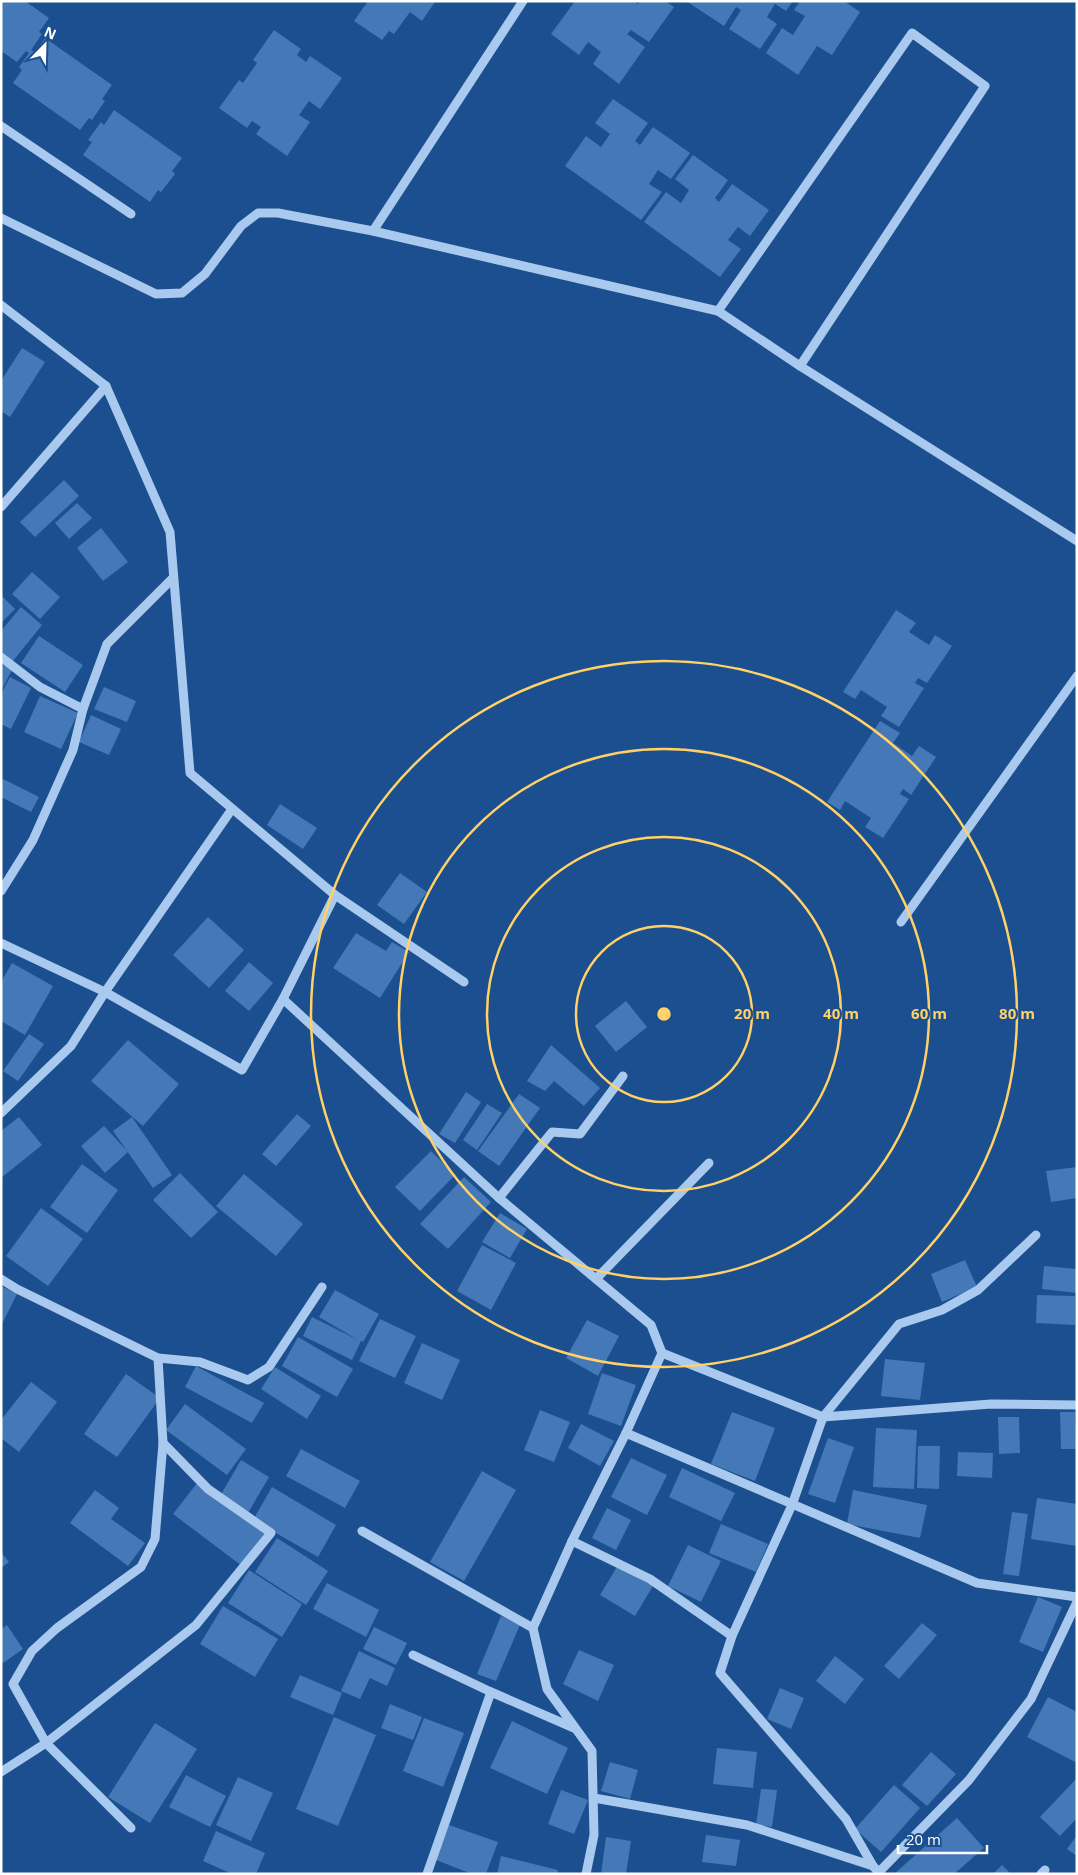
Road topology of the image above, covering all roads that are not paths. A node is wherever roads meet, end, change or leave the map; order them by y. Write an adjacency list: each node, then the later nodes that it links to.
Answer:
1 (523, 1): 5 (street)
2 (1, 126): 3 (street)
3 (131, 214)
4 (1, 218): 5 (street)
5 (373, 231): 7 (street)
6 (1, 305): 9 (street)
7 (718, 311): 8 (street); 8 (street)
8 (800, 366): 11 (street)
9 (106, 386): 10 (street); 12 (street)
10 (1, 507)
11 (1077, 541)
12 (173, 578): 15 (street); 16 (street)
13 (1, 657): 15 (street)
14 (1077, 676): 19 (street)
15 (83, 709): 17 (street)
16 (232, 809): 18 (street); 22 (street)
17 (1, 891)
18 (336, 895): 21 (street); 23 (street)
19 (901, 922)
20 (1, 943): 22 (street)
21 (464, 982)
22 (105, 992): 23 (street); 25 (street)
23 (283, 999): 27 (street)
24 (624, 1076): 27 (street)
25 (1, 1113)
26 (709, 1163): 29 (street)
27 (499, 1198): 29 (street)
28 (1036, 1235): 35 (street)
29 (596, 1278): 32 (street)
30 (1, 1279): 33 (street)
31 (322, 1287): 33 (street)
32 (662, 1354): 35 (street); 36 (street)
33 (158, 1358): 37 (street)
34 (1077, 1405): 35 (street)
35 (823, 1417): 38 (street)
36 (626, 1433): 38 (street); 40 (street)
37 (163, 1443): 48 (street); 48 (street)
38 (792, 1505): 41 (street); 44 (street)
39 (362, 1531): 43 (street)
40 (572, 1541): 43 (street); 44 (street)
41 (1077, 1597)
42 (1077, 1602): 52 (street)
43 (533, 1628): 47 (street)
44 (732, 1636): 52 (street)
45 (413, 1654): 46 (street)
46 (491, 1692): 47 (street); 53 (street)
47 (574, 1728): 50 (street)
48 (46, 1743): 49 (street); 51 (street)
49 (1, 1772)
50 (594, 1798): 52 (street); 54 (street)
51 (131, 1828)
52 (878, 1871)
53 (426, 1874)
54 (586, 1874)

